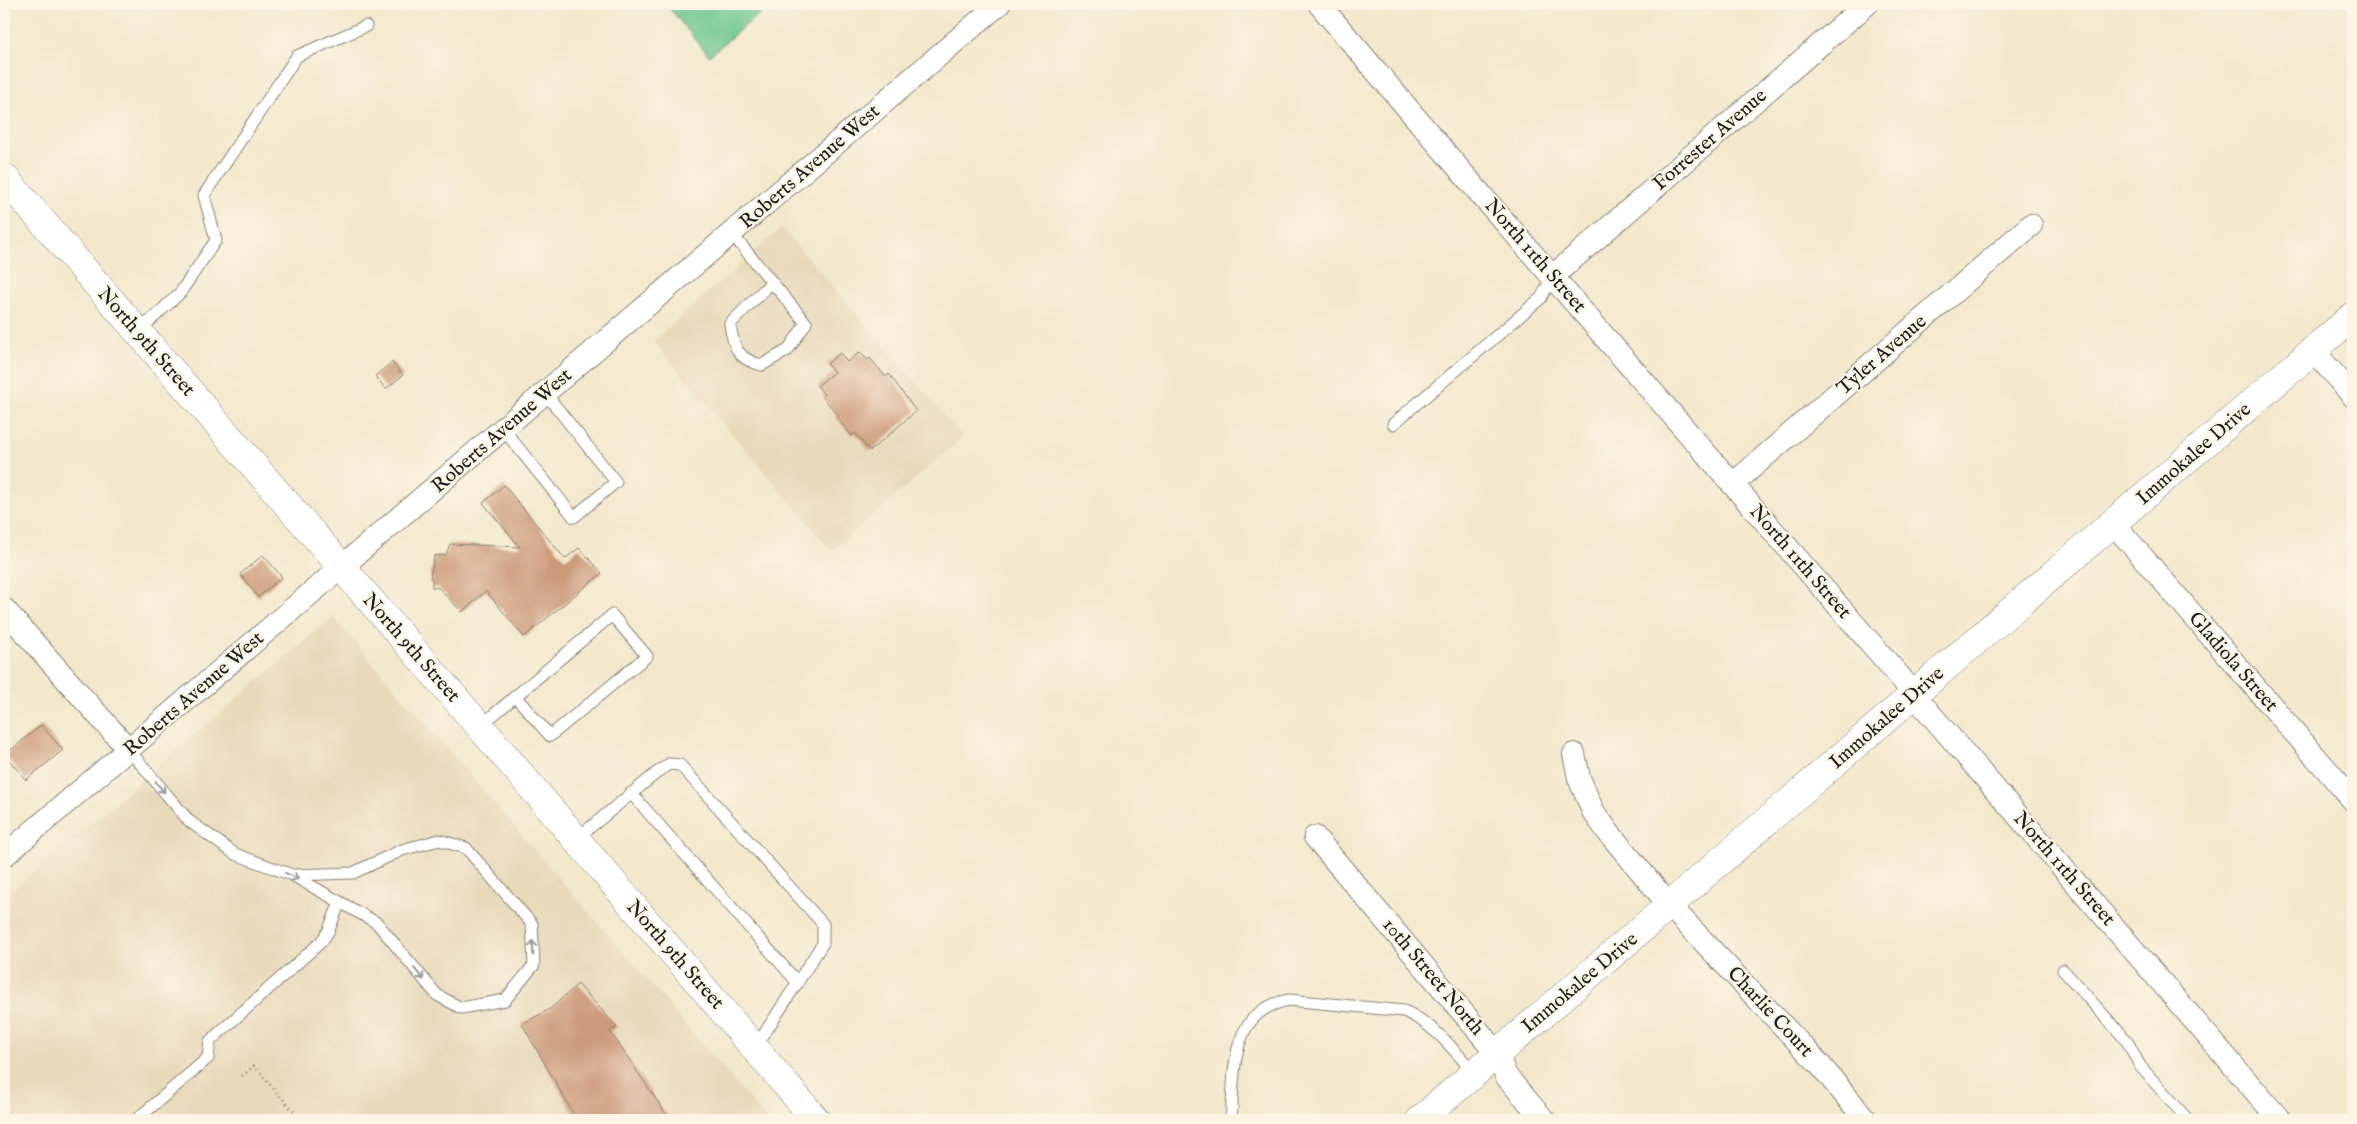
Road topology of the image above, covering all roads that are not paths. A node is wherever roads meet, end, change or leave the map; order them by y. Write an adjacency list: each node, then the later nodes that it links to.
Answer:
1 (999, 4): 7 (street, Roberts Avenue West)
2 (1319, 4): 8 (street, North 11th Street)
3 (1867, 4): 8 (street, Forrester Avenue)
4 (366, 26): 11 (lane)
5 (4, 178): 11 (street, North 9th Street)
6 (2031, 225): 17 (street, Tyler Avenue)
7 (732, 234): 9 (lane); 13 (street, Roberts Avenue West)
8 (1553, 276): 15 (lane); 17 (street, North 11th Street)
9 (772, 282): 9 (lane)
10 (2353, 316): 12 (street, Immokalee Drive)
11 (138, 332): 19 (street, North 9th Street)
12 (2313, 350): 14 (street); 18 (street, Immokalee Drive)
13 (545, 393): 16 (street, Roberts Avenue West); 16 (lane)
14 (2353, 396)
15 (1393, 424)
16 (504, 430): 19 (street, Roberts Avenue West)
17 (1733, 484): 21 (street, North 11th Street)
18 (2113, 523): 21 (street, Immokalee Drive); 27 (street, Gladiola Street)
19 (341, 568): 23 (street, North 9th Street); 24 (street, Roberts Avenue West)
20 (4, 609): 24 (street)
21 (1914, 695): 33 (street, Immokalee Drive); 46 (street, North 11th Street)
22 (515, 696): 22 (lane); 23 (lane)
23 (479, 726): 29 (street, North 9th Street)
24 (128, 750): 30 (street, Roberts Avenue West); 31 (lane, one-way to 31)
25 (1574, 754): 33 (street, Charlie Court)
26 (631, 793): 29 (lane); 35 (lane); 35 (lane)
27 (2353, 800)
28 (1314, 837): 37 (street, 10th Street North)
29 (576, 839): 36 (street, North 9th Street)
30 (4, 856)
31 (292, 875): 32 (lane, one-way to 32); 32 (lane, one-way to 31)
32 (340, 902): 39 (lane)
33 (1670, 906): 37 (street, Immokalee Drive); 44 (street, Charlie Court)
34 (2063, 970): 45 (lane)
35 (798, 984): 36 (lane)
36 (754, 1048): 40 (street, North 9th Street)
37 (1497, 1053): 38 (street, Immokalee Drive); 43 (street, 10th Street North)
38 (1474, 1073): 41 (lane); 42 (street, Immokalee Drive)
39 (136, 1120)
40 (816, 1120)
41 (1232, 1120)
42 (1420, 1120)
43 (1544, 1120)
44 (1866, 1120)
45 (2188, 1120)
46 (2280, 1120)

